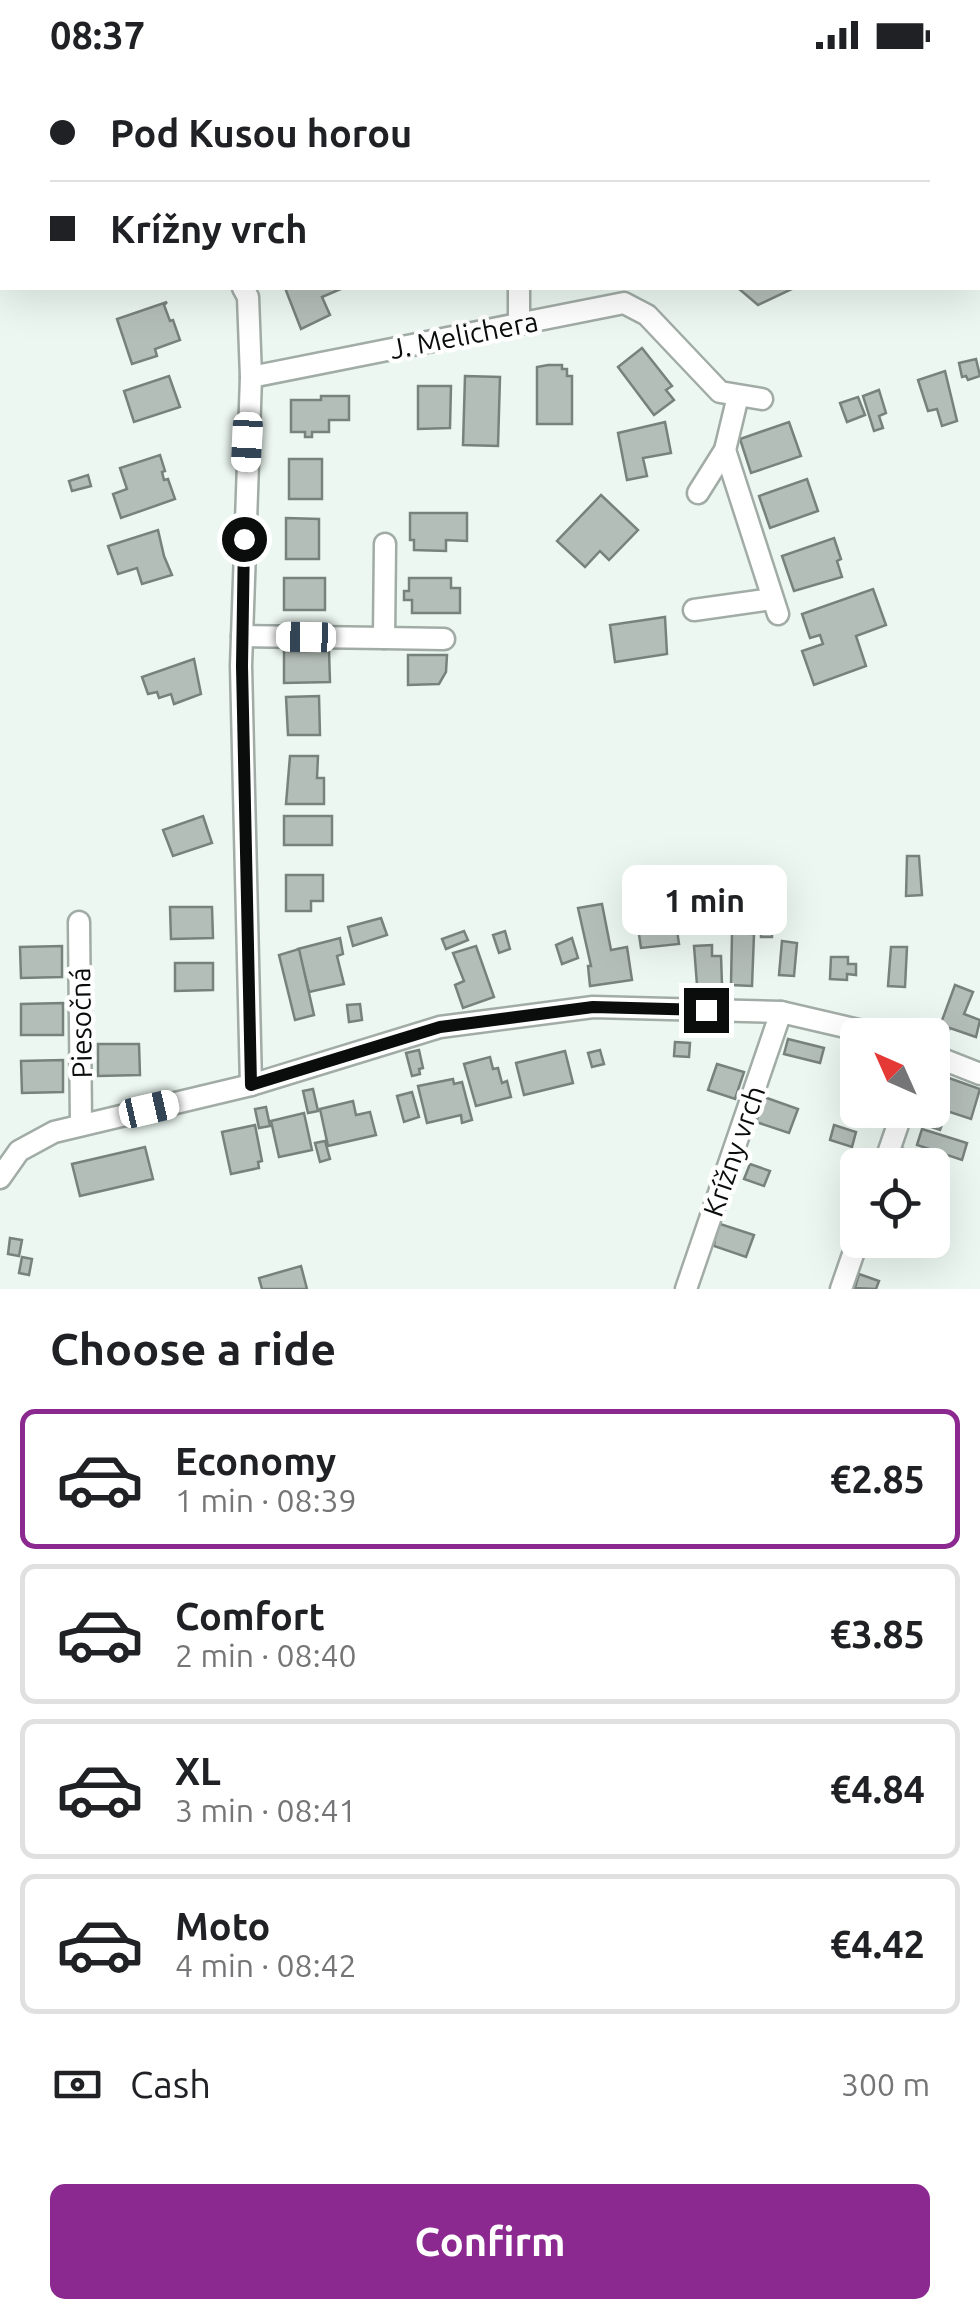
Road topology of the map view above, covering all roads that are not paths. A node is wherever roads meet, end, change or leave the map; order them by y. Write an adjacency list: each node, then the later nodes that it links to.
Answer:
1 (244, 290): 4 (street)
2 (518, 290): 3 (street)
3 (519, 324): 4 (street, J. Melichera); 5 (street, J. Melichera)
4 (250, 377): 11 (street)
5 (738, 396): 6 (street, J. Melichera); 7 (street)
6 (762, 399)
7 (725, 450): 8 (street); 10 (street)
8 (698, 494)
9 (385, 544): 12 (street)
10 (694, 610)
11 (242, 636): 12 (street); 19 (street)
12 (384, 638): 13 (street)
13 (444, 639)
14 (80, 922): 20 (street, Piesočná)
15 (781, 1012): 16 (street); 19 (street); 23 (street, Krížny vrch)
16 (840, 1026)
17 (950, 1062): 18 (street)
18 (980, 1074)
19 (251, 1085): 20 (street)
20 (81, 1124): 21 (street)
21 (0, 1178)
22 (852, 1258): 24 (street)
23 (686, 1289)
24 (841, 1289)

